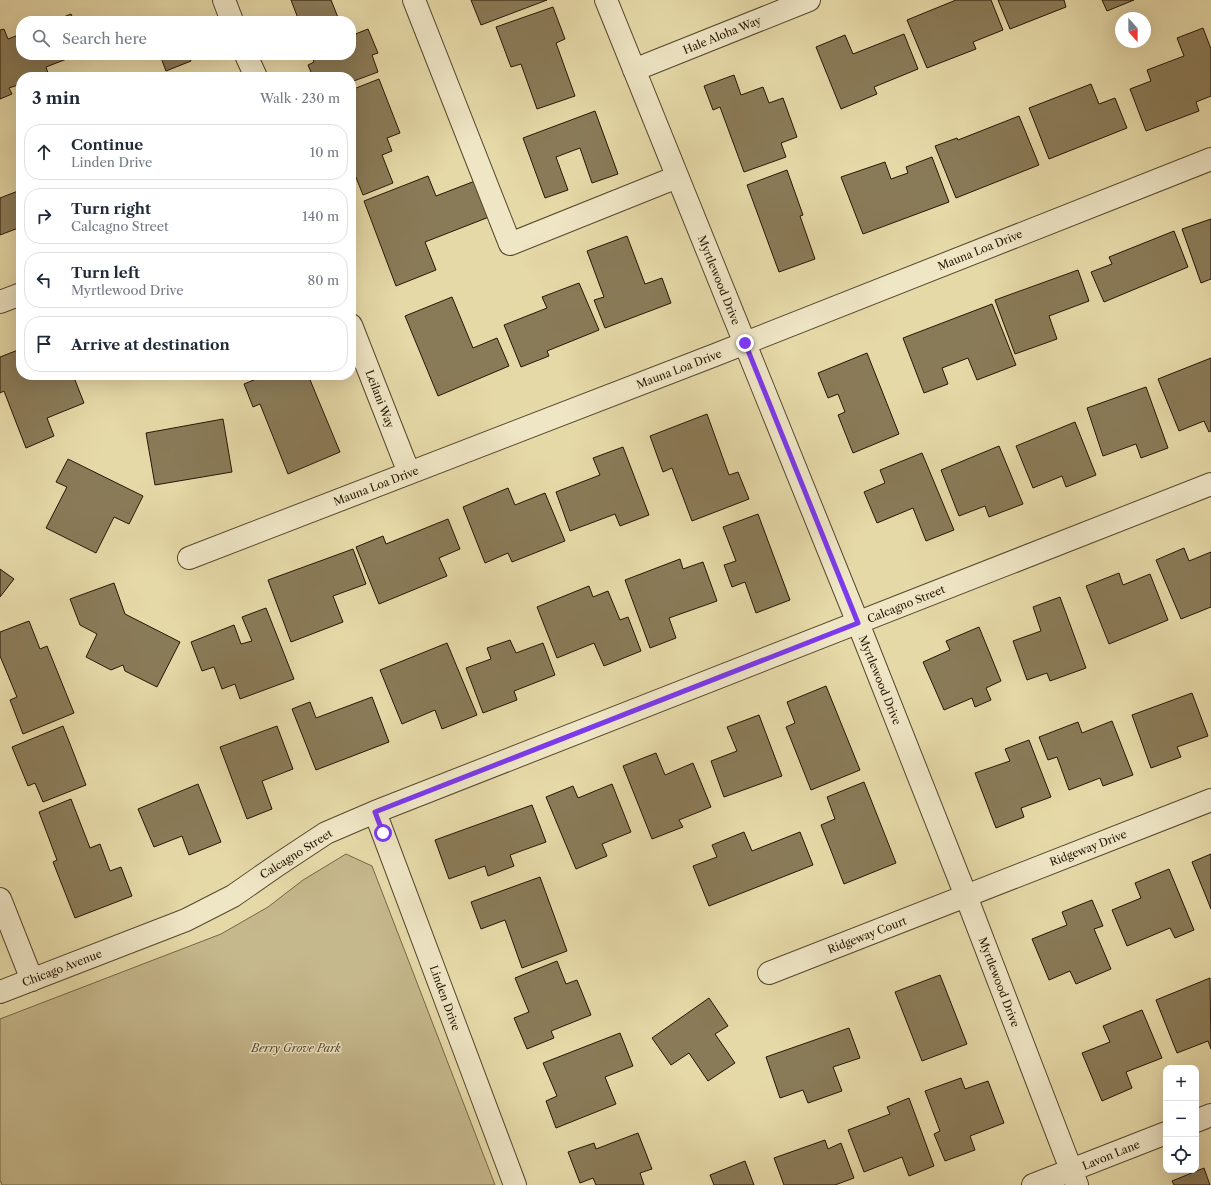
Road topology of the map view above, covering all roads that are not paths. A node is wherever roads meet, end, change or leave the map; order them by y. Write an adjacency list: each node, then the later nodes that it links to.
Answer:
1 (224, 0): 5 (street)
2 (414, 0): 10 (street)
3 (606, 0): 7 (street, Myrtlewood Drive)
4 (809, 0): 7 (street, Hale Aloha Way)
5 (230, 16)
6 (248, 60): 8 (street)
7 (634, 70): 10 (street, Myrtlewood Drive)
8 (254, 72)
9 (1211, 159): 14 (street, Mauna Loa Drive)
10 (677, 177): 14 (street, Myrtlewood Drive)
11 (16, 296): 12 (street)
12 (0, 302)
13 (356, 338): 15 (street, Leilani Way)
14 (745, 343): 15 (street, Mauna Loa Drive); 18 (street, Myrtlewood Drive)
15 (409, 473): 17 (street, Mauna Loa Drive)
16 (1211, 484): 18 (street, Calcagno Street)
17 (189, 558)
18 (858, 623): 20 (street, Calcagno Street); 21 (street, Myrtlewood Drive)
19 (1211, 800): 21 (street, Ridgeway Drive)
20 (375, 812): 23 (street, Calcagno Street); 31 (street, Linden Drive)
21 (966, 896): 24 (street, Ridgeway Court); 30 (street, Myrtlewood Drive)
22 (0, 898): 25 (street)
23 (123, 944): 25 (street, Chicago Avenue)
24 (769, 974)
25 (32, 980): 26 (street, Chicago Avenue)
26 (0, 992)
27 (1211, 1115): 28 (street)
28 (1199, 1120)
29 (1163, 1134): 30 (street, Lavon Lane)
30 (1074, 1178): 32 (street, Lavon Lane)
31 (515, 1185)
32 (1033, 1185)

